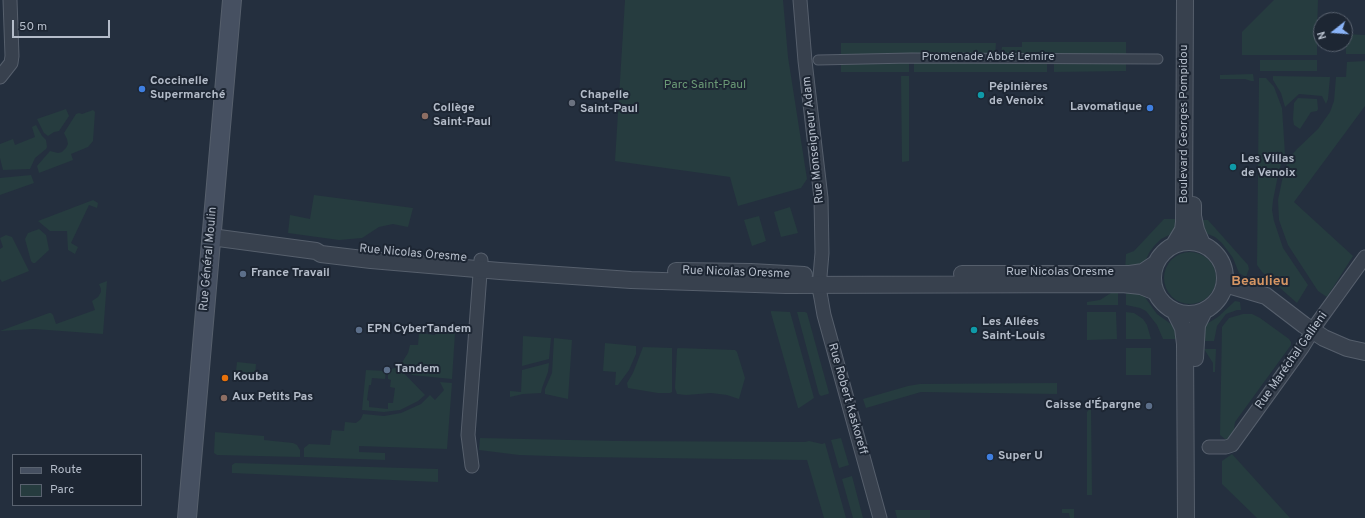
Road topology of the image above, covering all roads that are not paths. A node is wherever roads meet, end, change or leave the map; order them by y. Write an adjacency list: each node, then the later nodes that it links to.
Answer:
1 (10, 0): 8 (street)
2 (232, 0): 9 (main road, Rue Général Moulin)
3 (800, 0): 15 (street, Rue Monseigneur Adam)
4 (1185, 0): 11 (street, Boulevard Georges Pompidou)
5 (1193, 0): 10 (street, Boulevard Georges Pompidou)
6 (1158, 59): 7 (street, Promenade Abbé Lemire)
7 (818, 60)
8 (0, 77)
9 (211, 237): 14 (street, Rue Nicolas Oresme); 24 (main road, Rue Général Moulin)
10 (1202, 244): 11 (street); 16 (street)
11 (1174, 245): 13 (street)
12 (1365, 257): 20 (street, Rue Maréchal Gallieni)
13 (1156, 264): 15 (street, Rue Nicolas Oresme); 17 (street)
14 (480, 265): 15 (street, Rue Nicolas Oresme); 23 (street)
15 (820, 280): 17 (street, Rue Nicolas Oresme); 25 (street, Rue Robert Kaskoreff)
16 (1225, 284): 18 (street); 20 (street)
17 (1156, 292): 19 (street)
18 (1204, 311): 19 (street); 27 (street)
19 (1175, 312): 26 (street)
20 (1313, 331): 21 (street); 22 (street, Rue Maréchal Gallieni)
21 (1365, 352)
22 (1209, 447)
23 (472, 466)
24 (187, 518)
25 (880, 518)
26 (1186, 518)
27 (1196, 518)

